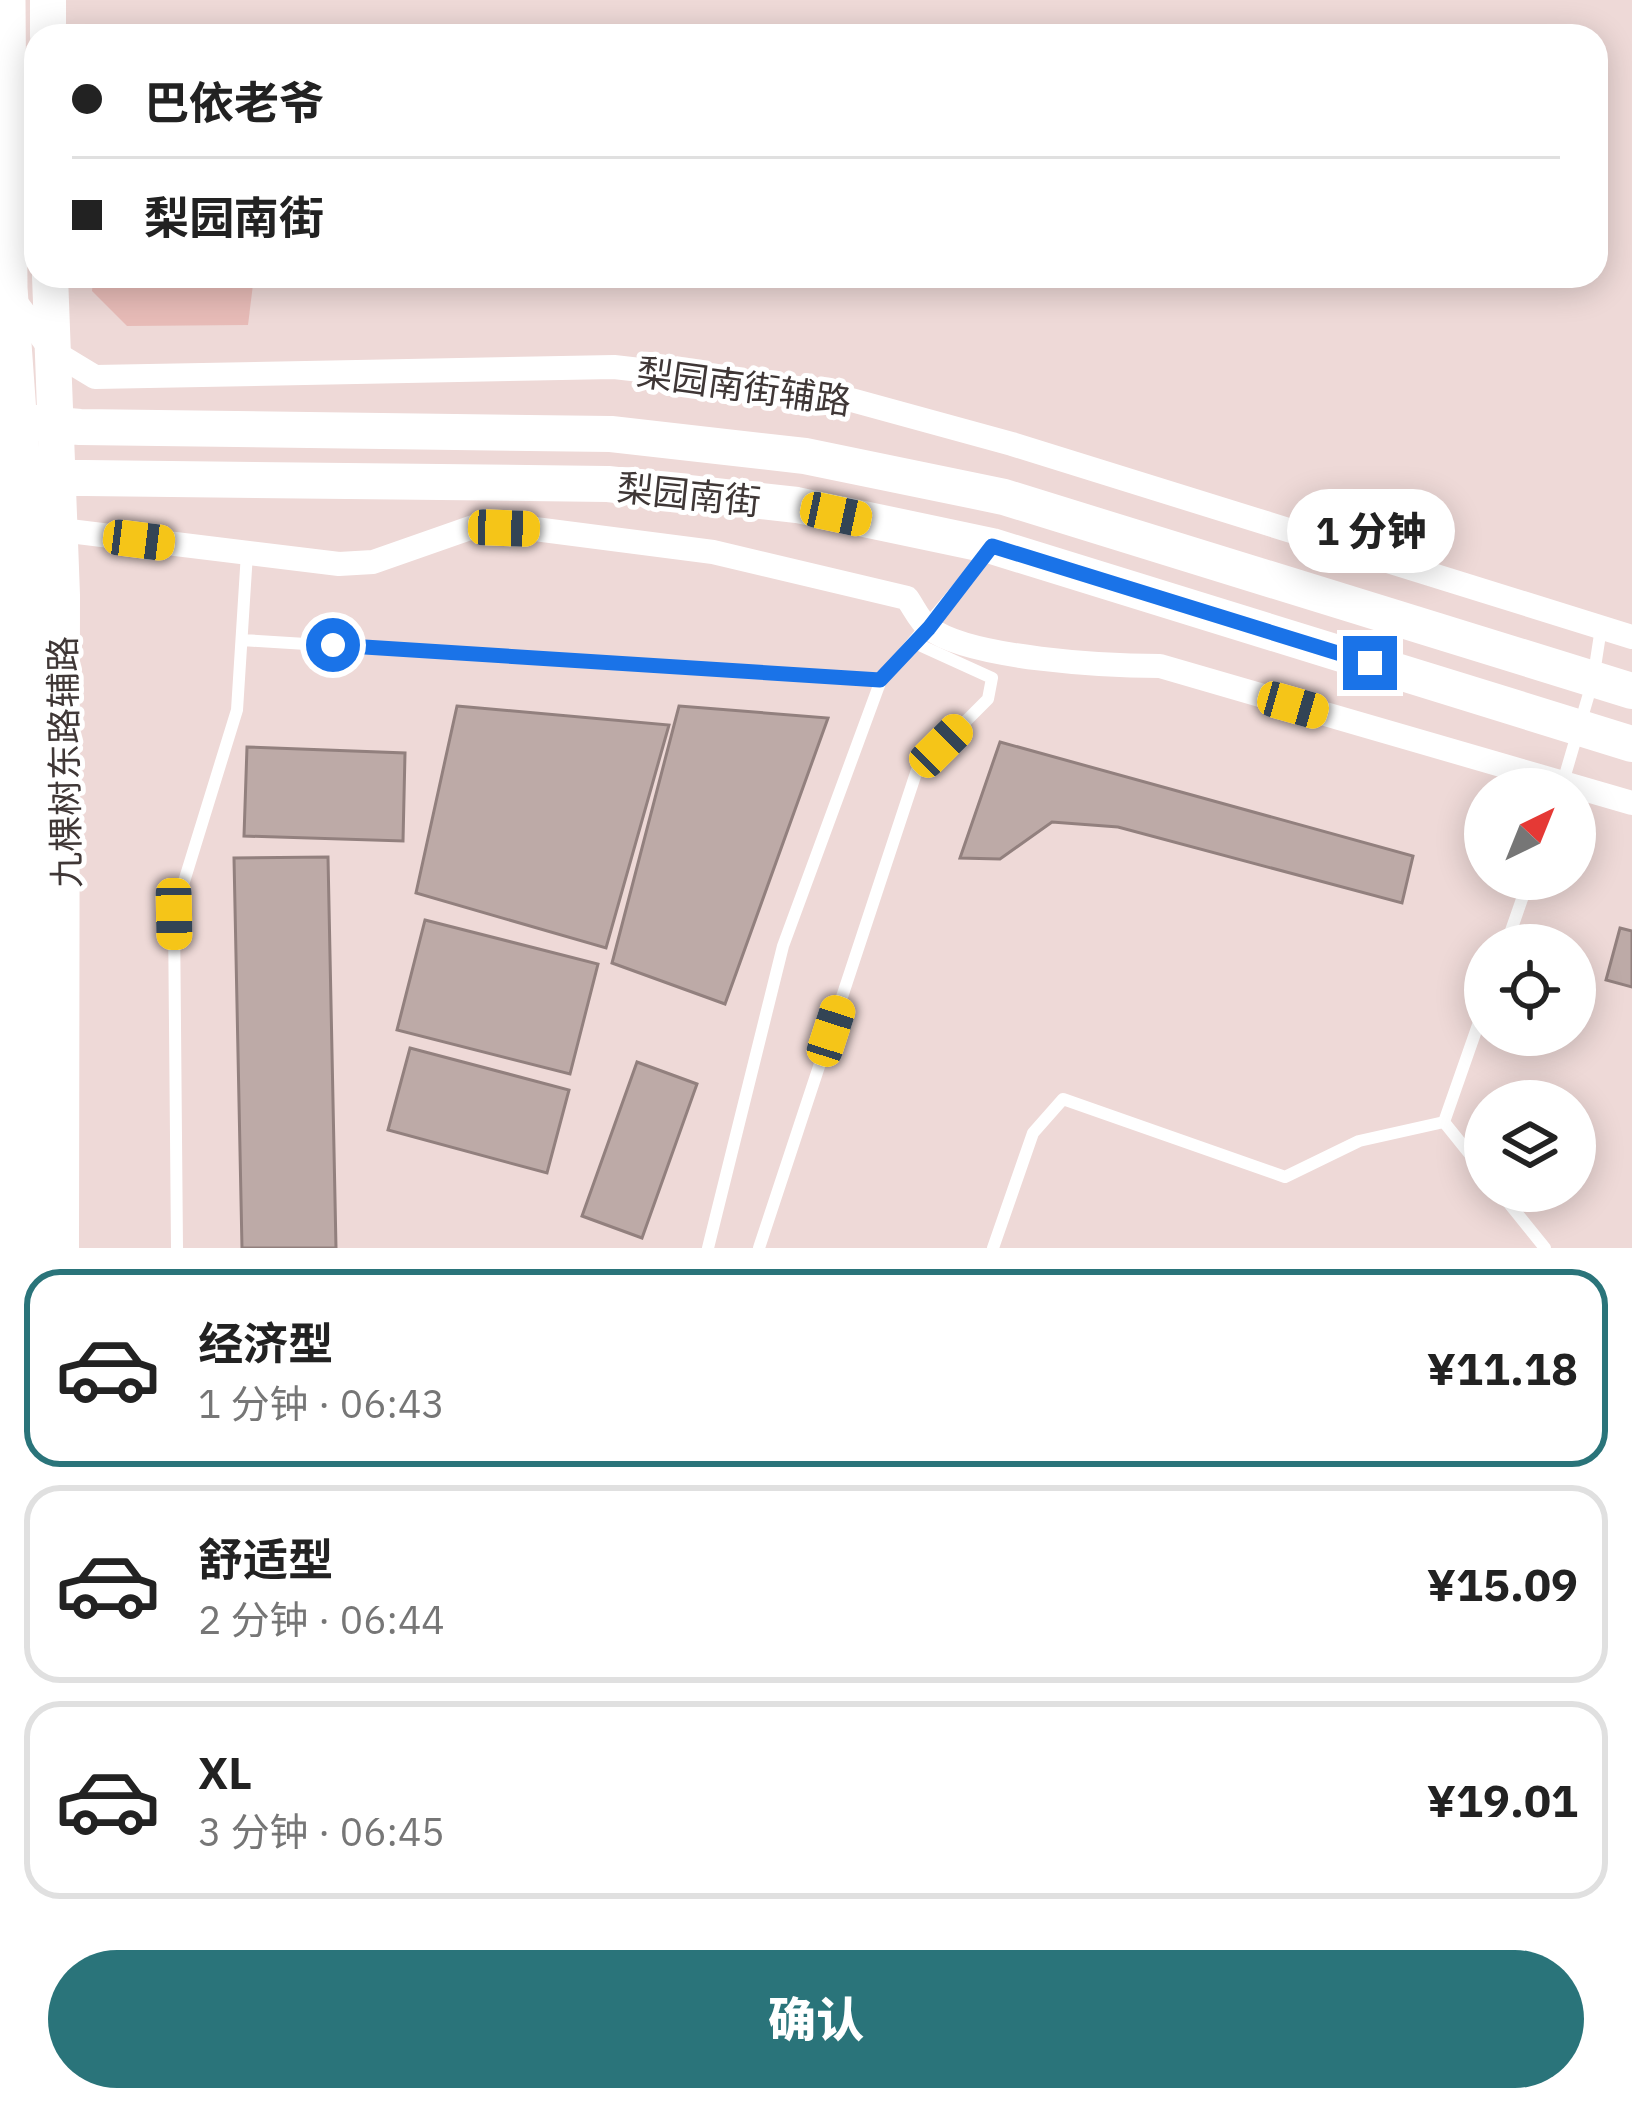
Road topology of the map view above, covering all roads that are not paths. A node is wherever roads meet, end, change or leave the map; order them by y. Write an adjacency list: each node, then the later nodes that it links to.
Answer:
1 (3, 0): 2 (highway)
2 (5, 288): 4 (street, 梨园南街辅路); 5 (highway)
3 (50, 288): 4 (main road)
4 (52, 351): 5 (main road); 9 (street, 梨园南街辅路)
5 (23, 422): 6 (highway); 14 (main road, 梨园南街)
6 (27, 500): 7 (main road, 梨园南街); 8 (street); 26 (highway)
7 (992, 546): 10 (lane); 16 (main road, 梨园南街)
8 (247, 553): 10 (street); 12 (lane)
9 (1601, 626): 11 (street, 梨园南街辅路); 14 (lane)
10 (922, 636): 13 (lane); 18 (street); 30 (lane)
11 (1632, 637)
12 (242, 640): 13 (lane); 28 (lane)
13 (880, 680): 29 (lane)
14 (1593, 680): 15 (main road, 梨园南街); 16 (lane)
15 (1632, 692)
16 (1581, 728): 17 (main road, 梨园南街); 19 (lane)
17 (1632, 744)
18 (1502, 768)
19 (1568, 768)
20 (1596, 794): 21 (street)
21 (1632, 803)
22 (1467, 1056): 23 (lane)
23 (1444, 1122): 24 (lane); 31 (lane)
24 (1464, 1147)
25 (1516, 1212): 32 (lane)
26 (41, 1246): 27 (lane)
27 (71, 1248)
28 (177, 1248)
29 (708, 1248)
30 (759, 1248)
31 (992, 1248)
32 (1545, 1248)

